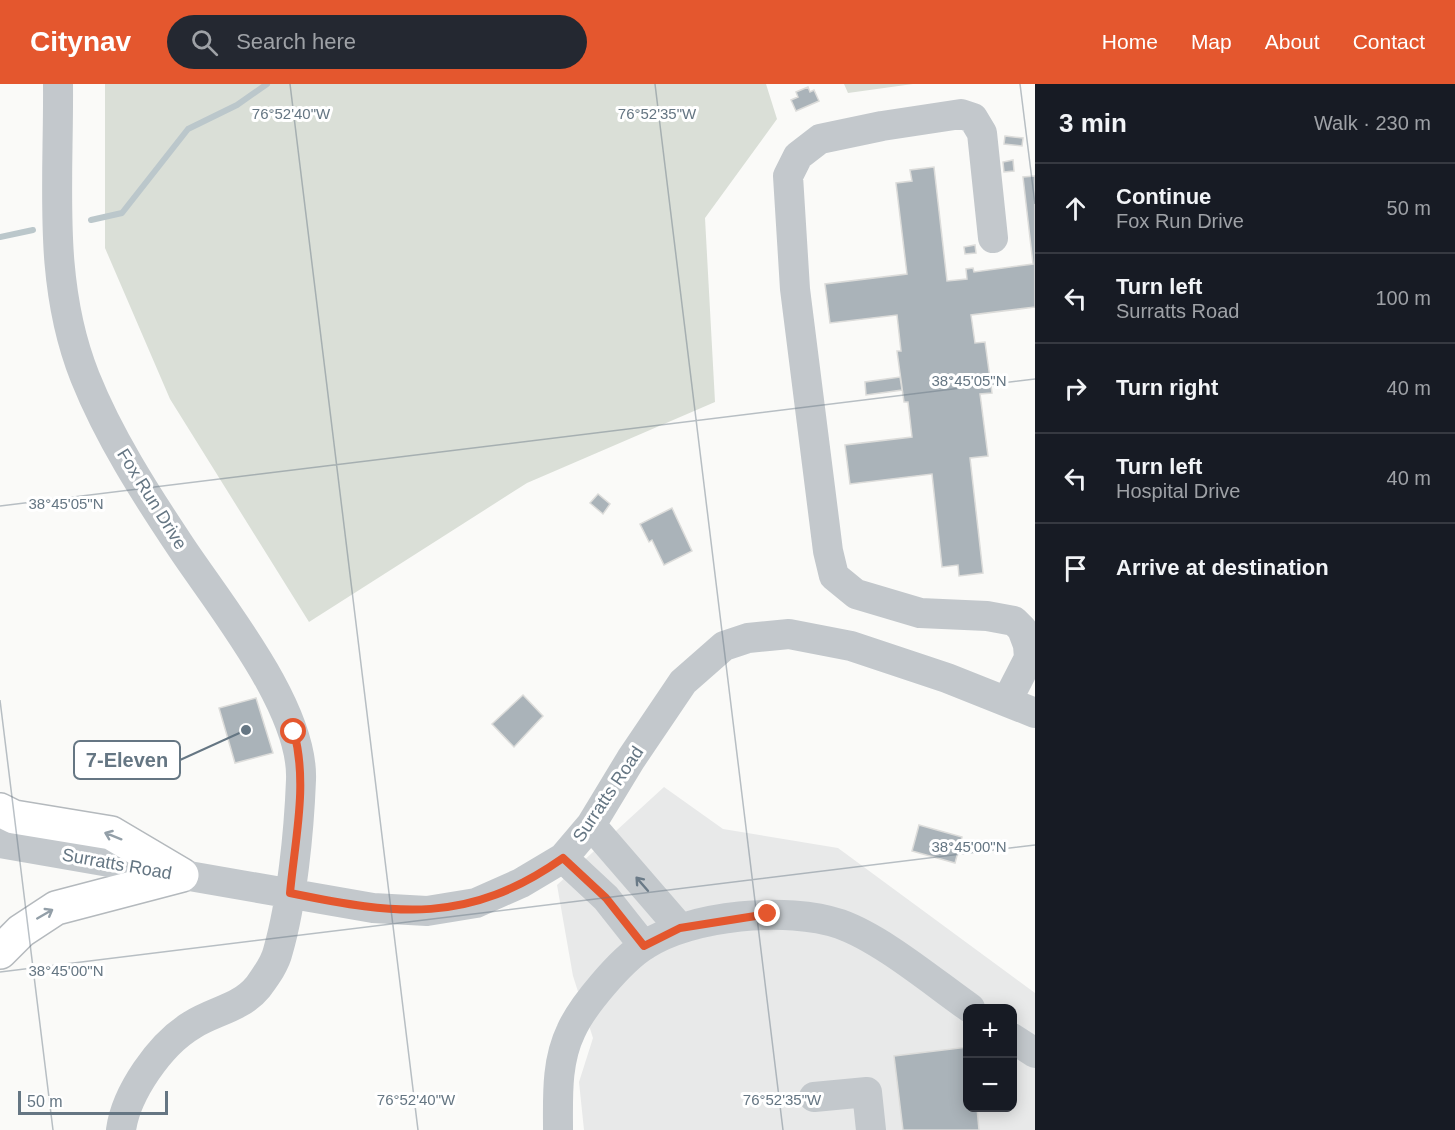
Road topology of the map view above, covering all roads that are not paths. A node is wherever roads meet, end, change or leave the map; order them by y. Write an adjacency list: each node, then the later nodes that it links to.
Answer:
1 (58, 84): 10 (street, Fox Run Drive)
2 (993, 238): 3 (street)
3 (1007, 701): 4 (street, Surratts Road); 6 (street, Surratts Road)
4 (1035, 712)
5 (0, 810): 9 (highway, one-way to 5)
6 (591, 825): 8 (street, Surratts Road); 11 (street, one-way to 6)
7 (0, 843): 9 (street, Surratts Road)
8 (563, 858): 10 (street, Surratts Road); 12 (street)
9 (182, 875): 10 (street, Surratts Road); 13 (highway, one-way to 9)
10 (290, 893): 18 (street, Fox Run Drive)
11 (680, 928): 12 (street); 14 (street)
12 (644, 946): 19 (street)
13 (0, 952)
14 (964, 1004)
15 (1017, 1041): 16 (street)
16 (1035, 1053)
17 (814, 1097): 20 (street)
18 (121, 1130)
19 (558, 1130)
20 (871, 1130)

